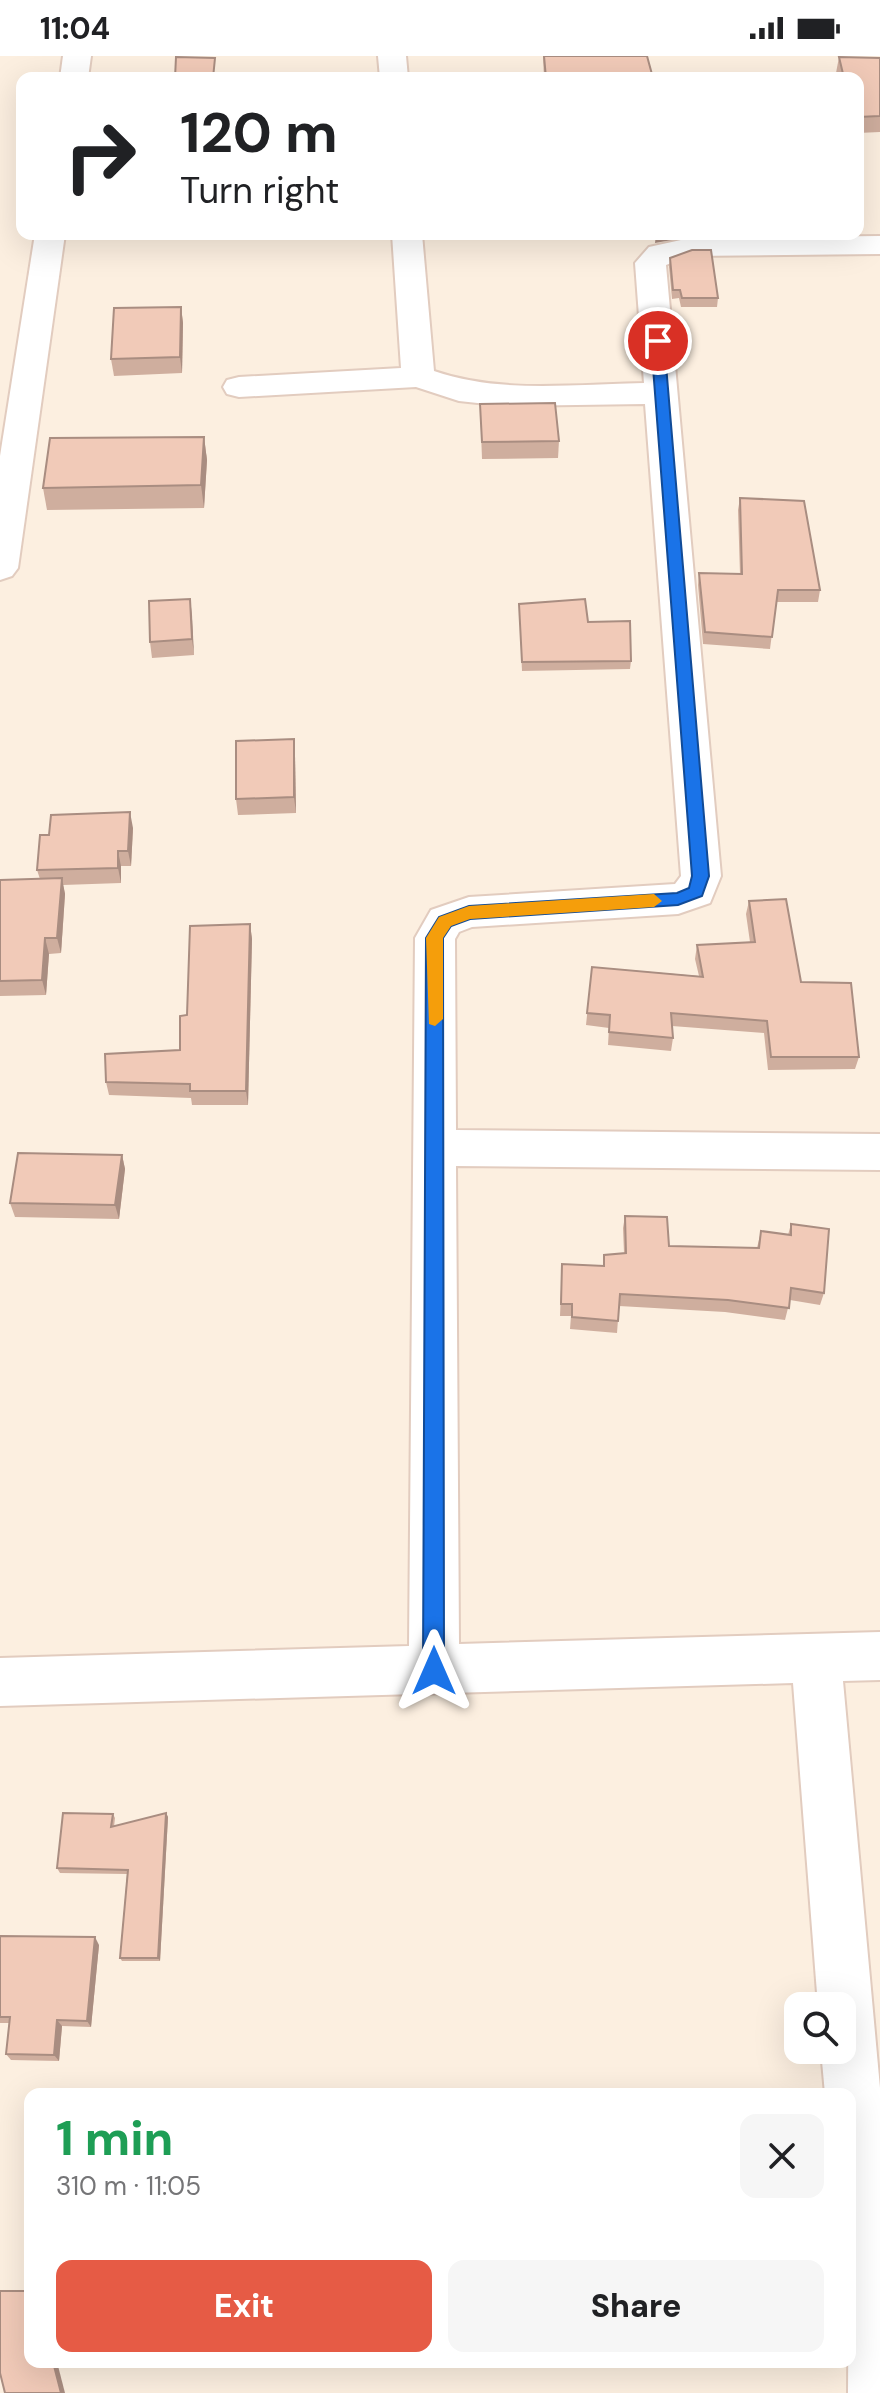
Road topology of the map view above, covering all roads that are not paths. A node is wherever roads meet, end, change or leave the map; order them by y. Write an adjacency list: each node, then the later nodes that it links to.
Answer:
1 (49, 240): 7 (street)
2 (407, 240): 4 (street)
3 (880, 245): 6 (street)
4 (418, 377): 5 (street); 6 (street)
5 (239, 387)
6 (663, 393): 9 (street)
7 (11, 427): 8 (street)
8 (0, 568)
9 (434, 1148): 10 (street); 13 (street)
10 (880, 1152)
11 (880, 1656): 12 (street)
12 (816, 1661): 13 (street); 15 (street)
13 (434, 1671): 14 (street)
14 (0, 1682)
15 (852, 2088)
16 (856, 2133): 17 (street)
17 (878, 2393)

